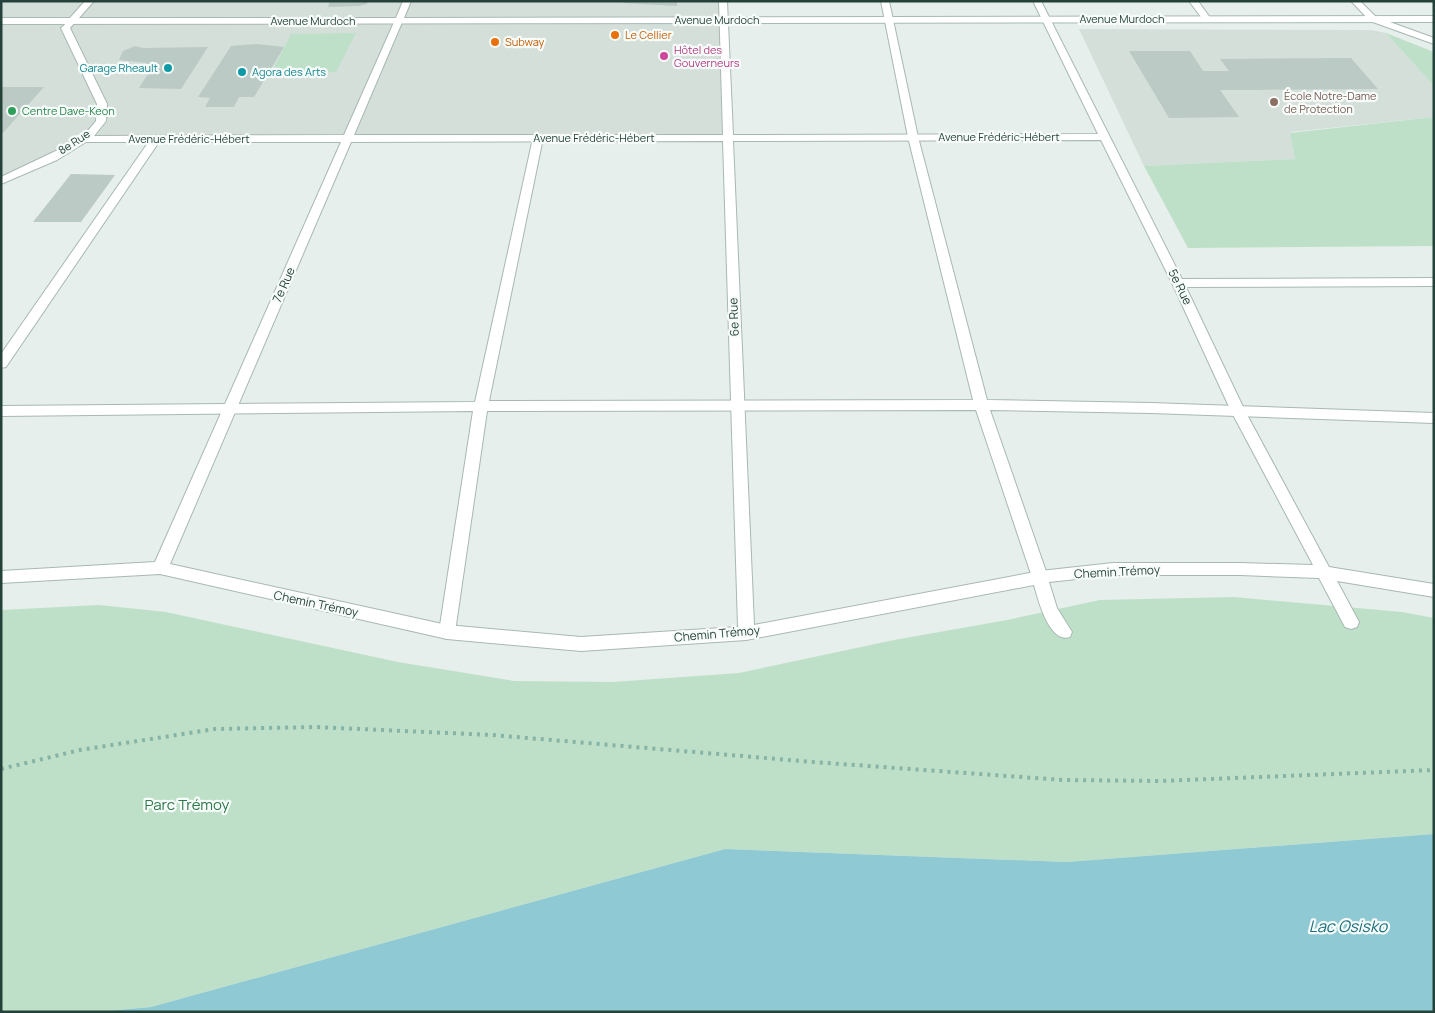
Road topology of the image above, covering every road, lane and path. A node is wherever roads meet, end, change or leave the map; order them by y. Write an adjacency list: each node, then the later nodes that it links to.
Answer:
1 (90, 1): 16 (street)
2 (408, 1): 11 (street, 7e Rue)
3 (723, 1): 12 (street, 6e Rue)
4 (885, 1): 13 (street)
5 (1037, 1): 14 (street, 5e Rue)
6 (1194, 1): 8 (street)
7 (1356, 1): 9 (street)
8 (1207, 19): 9 (street, Avenue Murdoch); 14 (street, Avenue Murdoch)
9 (1373, 19): 10 (street, Avenue Murdoch); 17 (street)
10 (1434, 19)
11 (399, 20): 12 (street, Avenue Murdoch); 16 (street, Avenue Murdoch); 20 (street, 7e Rue)
12 (723, 20): 13 (street, Avenue Murdoch); 22 (street, 6e Rue)
13 (890, 20): 14 (street, Avenue Murdoch); 18 (street)
14 (1046, 20): 19 (street, 5e Rue)
15 (1, 21): 16 (street, Avenue Murdoch)
16 (72, 21): 23 (street, 8e Rue)
17 (1434, 41)
18 (913, 137): 19 (street, Avenue Frédéric-Hébert); 22 (street, Avenue Frédéric-Hébert); 30 (street)
19 (1105, 137): 27 (street, 5e Rue)
20 (347, 138): 21 (street, Avenue Frédéric-Hébert); 24 (street, Avenue Frédéric-Hébert); 32 (street, 7e Rue)
21 (538, 138): 22 (street, Avenue Frédéric-Hébert); 31 (street)
22 (727, 138): 29 (street, 6e Rue)
23 (83, 139): 24 (street, Avenue Frédéric-Hébert); 25 (street, 8e Rue)
24 (156, 139): 28 (street)
25 (1, 182)
26 (1434, 282): 27 (street)
27 (1178, 283): 34 (street, 5e Rue)
28 (1, 364)
29 (737, 405): 30 (street); 31 (street); 44 (street, 6e Rue)
30 (981, 405): 34 (street); 39 (street)
31 (481, 407): 32 (street); 42 (street)
32 (229, 410): 33 (street); 36 (street, 7e Rue)
33 (1, 411)
34 (1238, 411): 35 (street); 37 (street, 5e Rue)
35 (1434, 418)
36 (160, 568): 38 (street, Chemin Trémoy); 42 (street, Chemin Trémoy)
37 (1324, 572): 39 (street, Chemin Trémoy); 40 (street, Chemin Trémoy); 41 (street, 5e Rue)
38 (1, 577)
39 (1040, 577): 43 (street); 44 (street, Chemin Trémoy)
40 (1434, 591)
41 (1351, 622)
42 (447, 632): 44 (street, Chemin Trémoy)
43 (1064, 632)
44 (746, 633)
45 (1, 769): 46 (path)
46 (1434, 770)

